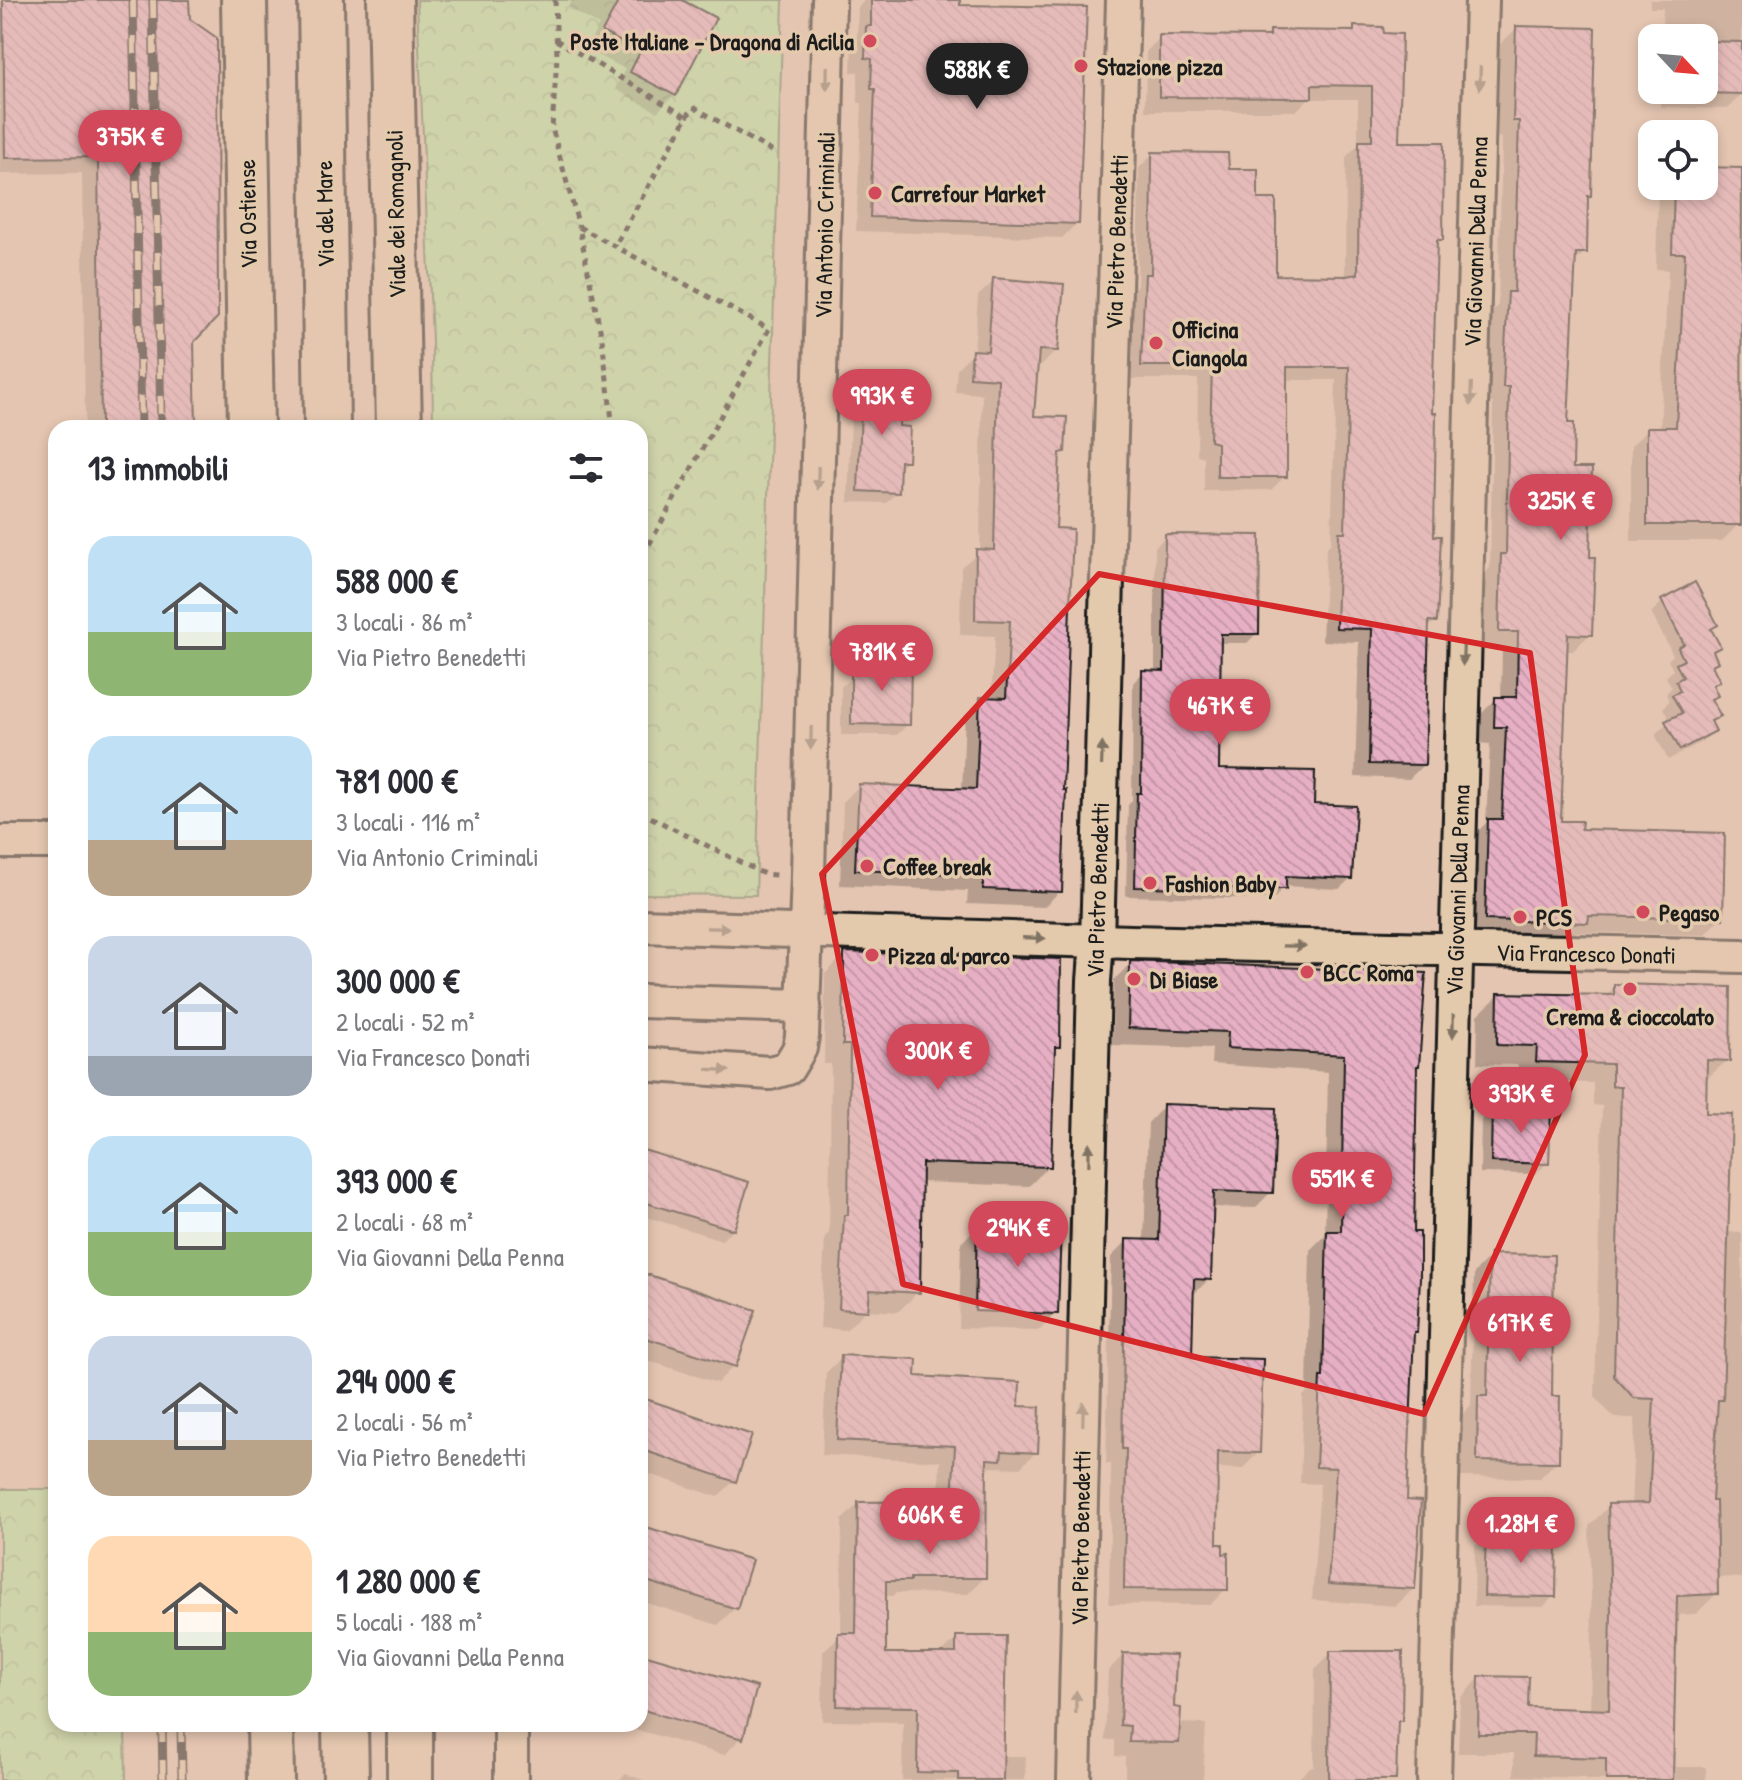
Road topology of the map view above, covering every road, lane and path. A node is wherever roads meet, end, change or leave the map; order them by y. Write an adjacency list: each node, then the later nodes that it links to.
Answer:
1 (244, 0): 13 (main road, Via Ostiense)
2 (321, 0): 14 (main road, Via del Mare)
3 (390, 0): 15 (main road, Viale dei Romagnoli)
4 (555, 0): 8 (path)
5 (829, 0): 21 (street, Via Antonio Criminali, one-way to 21)
6 (1123, 0): 24 (street, Via Pietro Benedetti, one-way to 6)
7 (1482, 0): 25 (street, Via Giovanni Della Penna, one-way to 25)
8 (556, 40): 9 (path); 11 (path)
9 (687, 117): 10 (path); 12 (path)
10 (775, 153)
11 (579, 227): 12 (path); 16 (path)
12 (615, 246): 17 (path)
13 (251, 420)
14 (327, 420)
15 (399, 420)
16 (612, 420)
17 (648, 547)
18 (648, 816): 21 (path)
19 (0, 842): 20 (street)
20 (48, 842)
21 (808, 875): 23 (street, Via Antonio Criminali)
22 (648, 926): 23 (street, Via Francesco Donati, one-way to 23)
23 (806, 930): 24 (street, Via Francesco Donati, one-way to 24); 28 (street)
24 (1097, 941): 25 (street, Via Francesco Donati, one-way to 25); 38 (street, Via Pietro Benedetti, one-way to 24)
25 (1455, 950): 26 (street, Via Francesco Donati); 39 (street, Via Giovanni Della Penna, one-way to 39)
26 (1742, 956)
27 (648, 1001): 28 (street)
28 (804, 1006): 29 (street, one-way to 28)
29 (648, 1065)
30 (270, 1732): 34 (main road)
31 (345, 1732): 35 (main road)
32 (410, 1732): 36 (main road)
33 (511, 1732): 37 (street)
34 (271, 1780)
35 (346, 1780)
36 (410, 1780)
37 (511, 1780)
38 (1074, 1780)
39 (1434, 1780)

